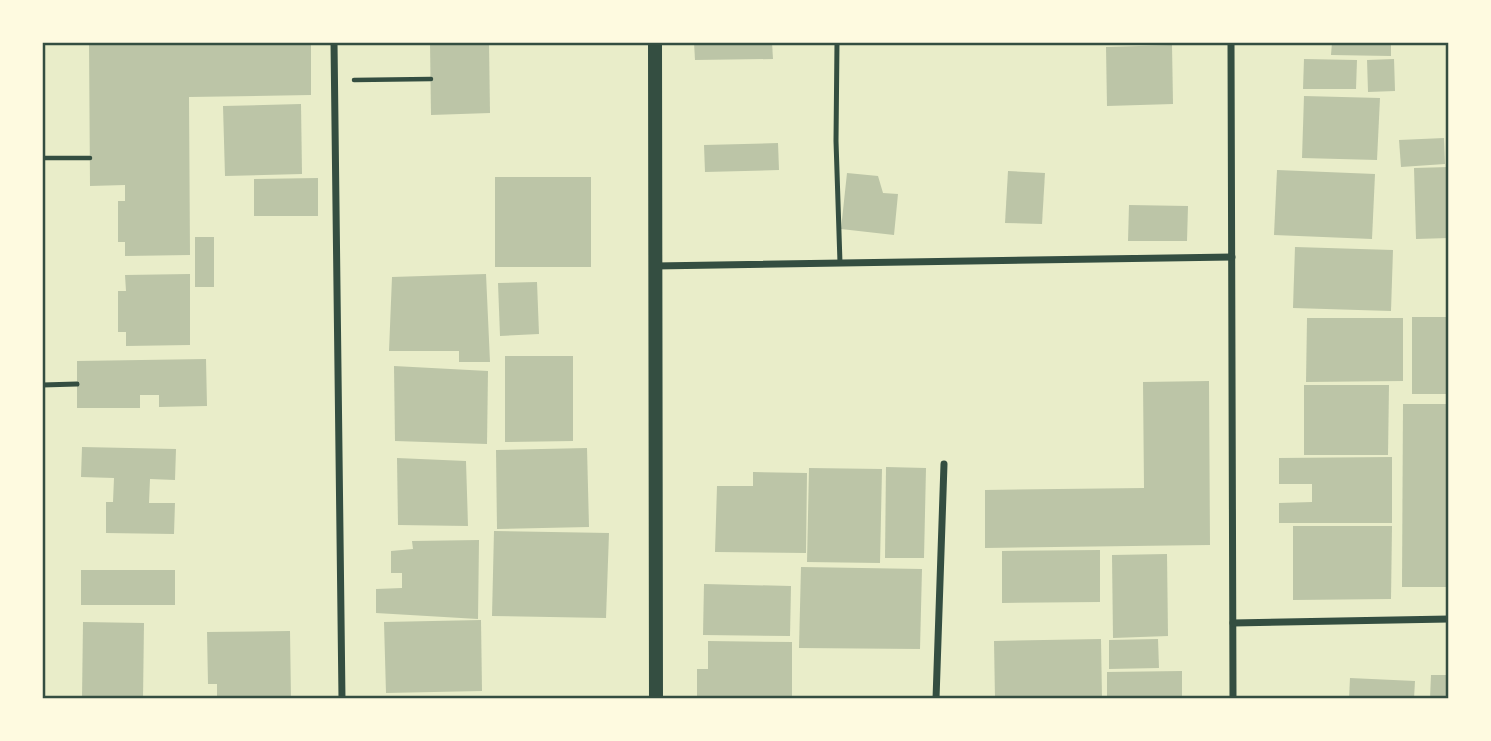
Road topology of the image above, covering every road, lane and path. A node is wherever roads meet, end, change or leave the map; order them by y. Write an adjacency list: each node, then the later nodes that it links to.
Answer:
1 (334, 42): 6 (street)
2 (655, 42): 11 (main road)
3 (838, 42): 10 (lane)
4 (1231, 42): 9 (street)
5 (431, 79): 6 (path)
6 (335, 80): 17 (street)
7 (42, 158): 8 (path)
8 (90, 158)
9 (1232, 257): 10 (street); 16 (street)
10 (840, 263): 11 (street)
11 (655, 266): 18 (main road)
12 (77, 384): 13 (lane)
13 (42, 385)
14 (944, 464): 19 (street)
15 (1449, 619): 16 (street)
16 (1233, 623): 20 (street)
17 (342, 699)
18 (656, 699)
19 (936, 699)
20 (1233, 699)

